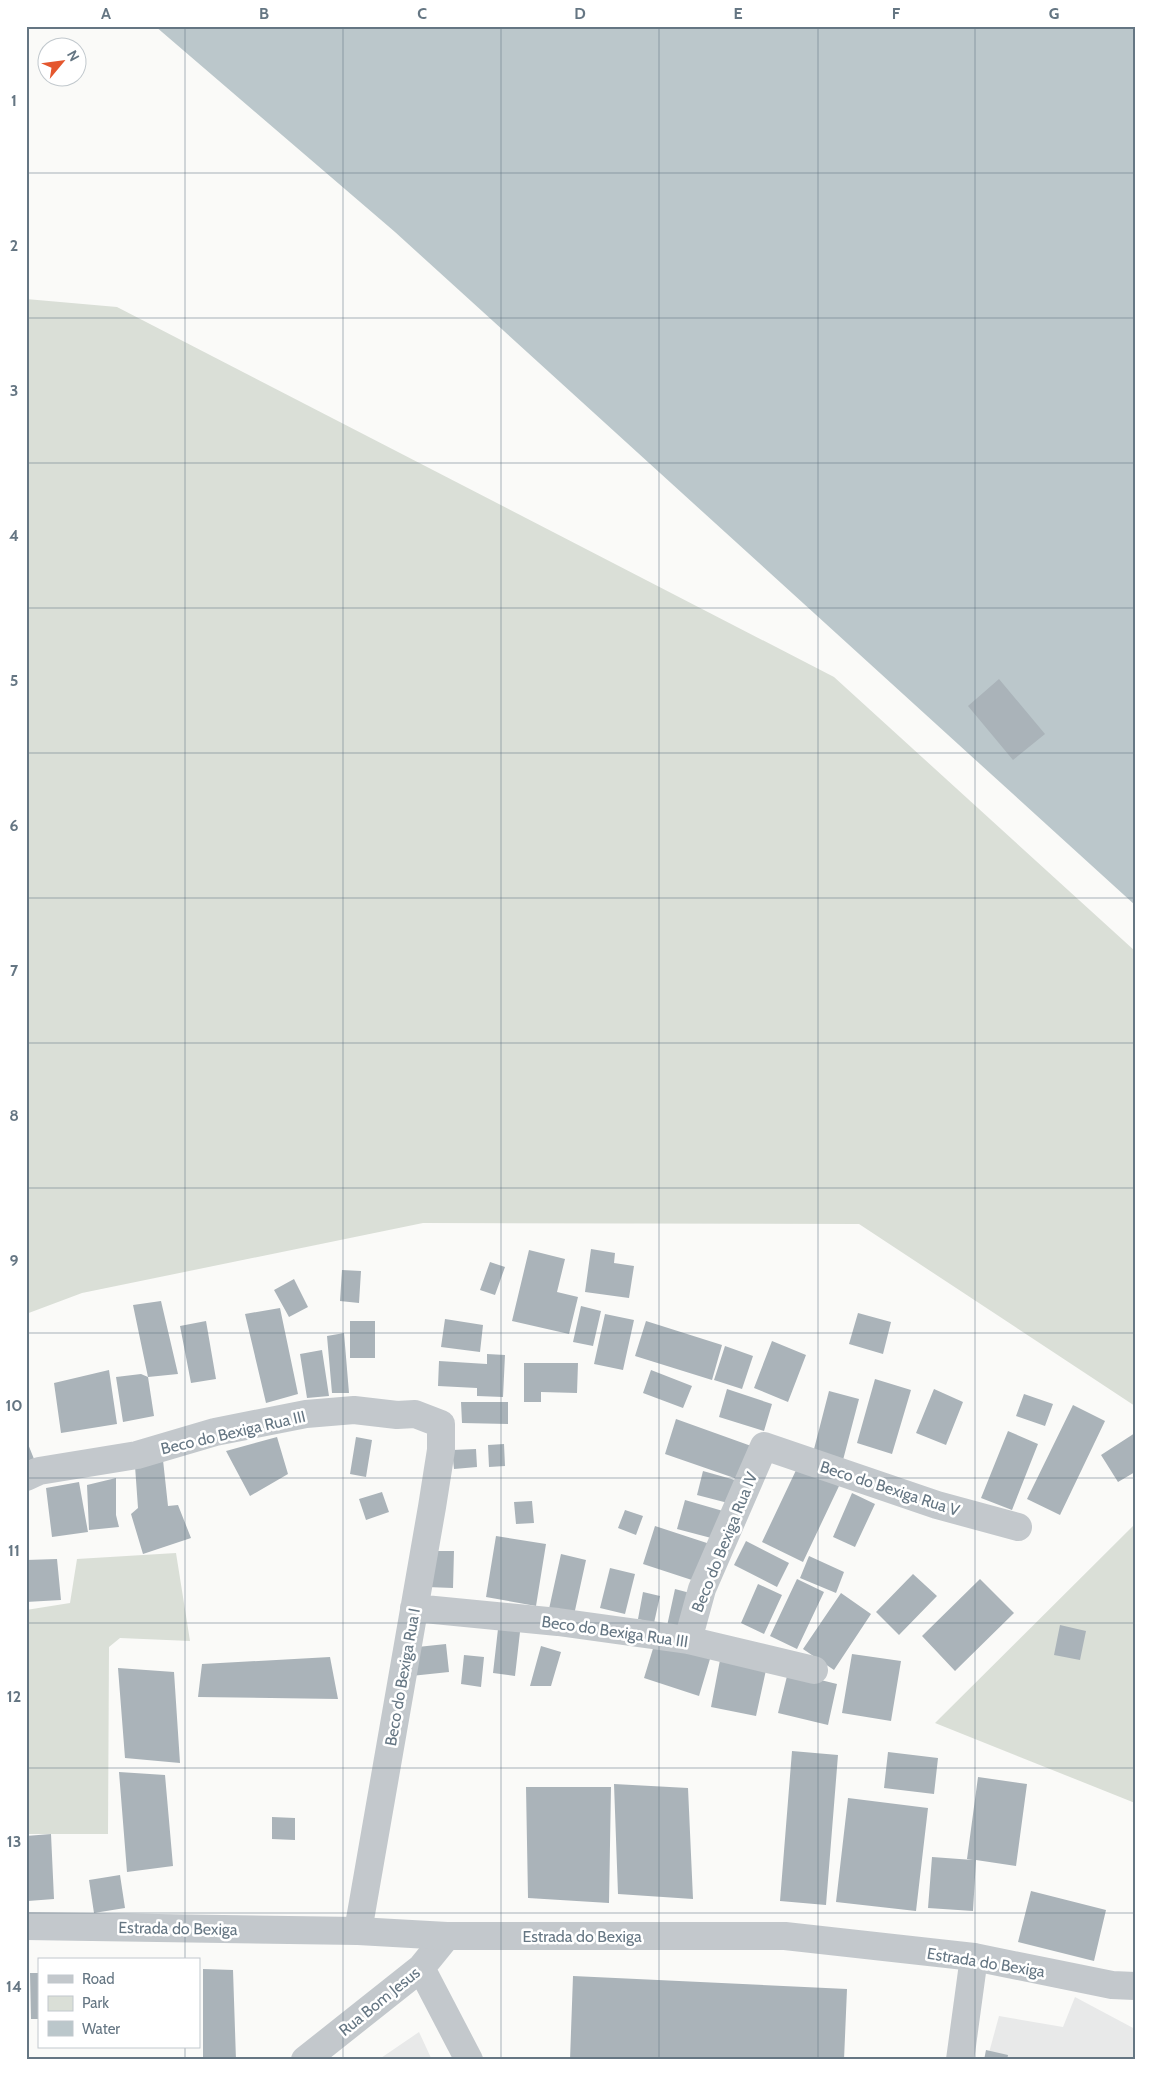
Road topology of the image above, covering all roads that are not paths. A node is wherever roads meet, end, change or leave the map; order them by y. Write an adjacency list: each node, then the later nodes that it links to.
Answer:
1 (441, 1424): 3 (street, Beco do Bexiga Rua III); 5 (street, Beco do Bexiga Rua I)
2 (764, 1446): 4 (street, Beco do Bexiga Rua V); 6 (street, Beco do Bexiga Rua IV)
3 (26, 1477)
4 (1018, 1527)
5 (414, 1608): 6 (street, Beco do Bexiga Rua III); 9 (street, Beco do Bexiga Rua I)
6 (688, 1640): 7 (street, Beco do Bexiga Rua III)
7 (814, 1670)
8 (26, 1926): 9 (street, Estrada do Bexiga)
9 (358, 1931): 10 (street, Estrada do Bexiga)
10 (447, 1936): 11 (street, Estrada do Bexiga); 12 (street, Rua Bom Jesus)
11 (974, 1957): 13 (street, Estrada do Bexiga); 16 (street)
12 (421, 1968): 14 (street, Rua Bom Jesus); 15 (street)
13 (1135, 1986)
14 (305, 2060)
15 (469, 2060)
16 (960, 2060)

